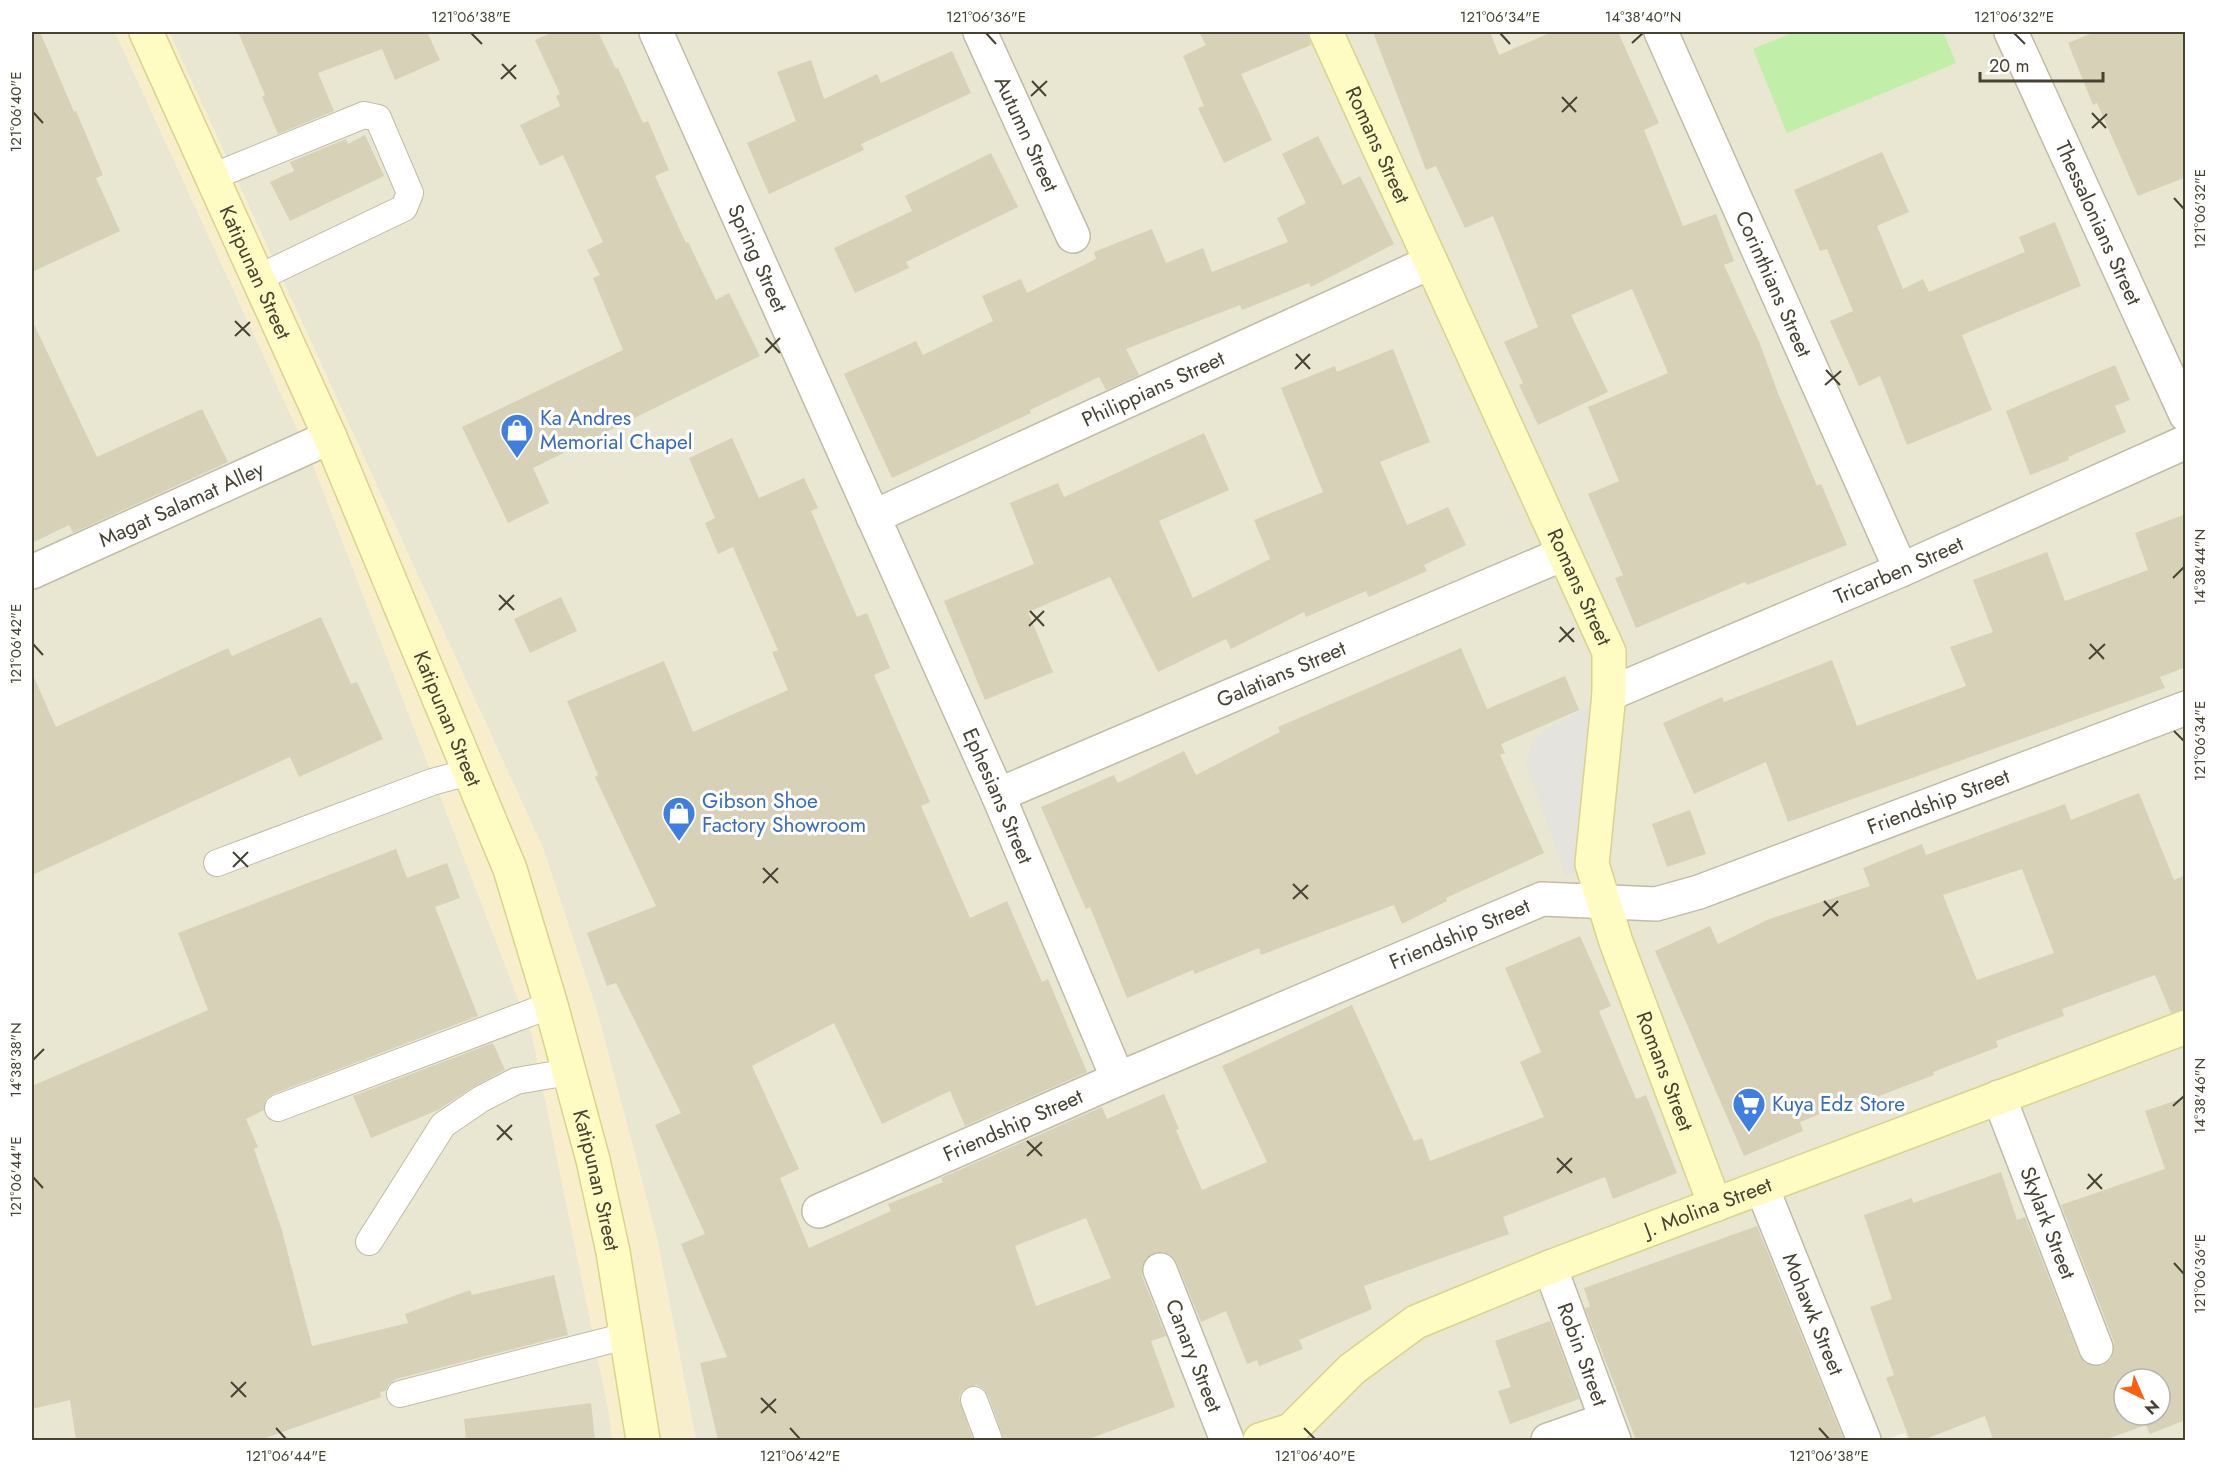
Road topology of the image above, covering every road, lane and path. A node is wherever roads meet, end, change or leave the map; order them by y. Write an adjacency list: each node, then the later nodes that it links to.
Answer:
1 (146, 32): 7 (street, Katipunan Street)
2 (656, 32): 14 (street, Spring Street)
3 (980, 32): 8 (street, Autumn Street)
4 (1326, 32): 9 (street, Romans Street)
5 (1661, 32): 16 (street, Corinthians Street)
6 (2011, 32): 11 (street, Thessalonians Street)
7 (212, 177): 10 (street, Katipunan Street); 10 (lane)
8 (1073, 236)
9 (1431, 262): 14 (street, Philippians Street); 15 (street, Romans Street)
10 (258, 278): 12 (street, Katipunan Street)
11 (2186, 415)
12 (330, 437): 17 (street, Magat Salamat Alley); 20 (street, Katipunan Street)
13 (2186, 442): 16 (street, Tricarben Street)
14 (873, 517): 21 (street, Ephesians Street)
15 (1563, 554): 18 (street, Romans Street); 21 (street, Galatians Street)
16 (1901, 570): 18 (street, Tricarben Street)
17 (32, 572)
18 (1609, 694): 23 (street, Romans Street)
19 (2186, 708): 23 (street, Friendship Street)
20 (469, 772): 22 (lane); 24 (street, Katipunan Street)
21 (998, 795): 27 (street, Ephesians Street)
22 (217, 863)
23 (1602, 901): 27 (street, Friendship Street); 31 (street, Romans Street)
24 (551, 1005): 26 (street, Katipunan Street); 29 (lane)
25 (2186, 1027): 28 (street, J. Molina Street)
26 (569, 1072): 33 (lane); 36 (street, Katipunan Street)
27 (1118, 1079): 32 (street, Friendship Street)
28 (1999, 1097): 30 (street, J. Molina Street); 37 (street, Skylark Street)
29 (278, 1108)
30 (1762, 1188): 31 (street, J. Molina Street); 47 (street, Mohawk Street)
31 (1715, 1205): 34 (street, J. Molina Street)
32 (819, 1210)
33 (369, 1242)
34 (1551, 1267): 40 (street, Robin Street); 41 (street, J. Molina Street)
35 (1160, 1270): 44 (street, Canary Street)
36 (626, 1336): 38 (lane); 42 (street, Katipunan Street)
37 (2096, 1348)
38 (400, 1394)
39 (974, 1400): 43 (lane)
40 (1609, 1430): 46 (street)
41 (1293, 1435): 45 (street, J. Molina Street)
42 (644, 1440)
43 (989, 1440)
44 (1227, 1440)
45 (1260, 1440)
46 (1548, 1440)
47 (1864, 1440)

